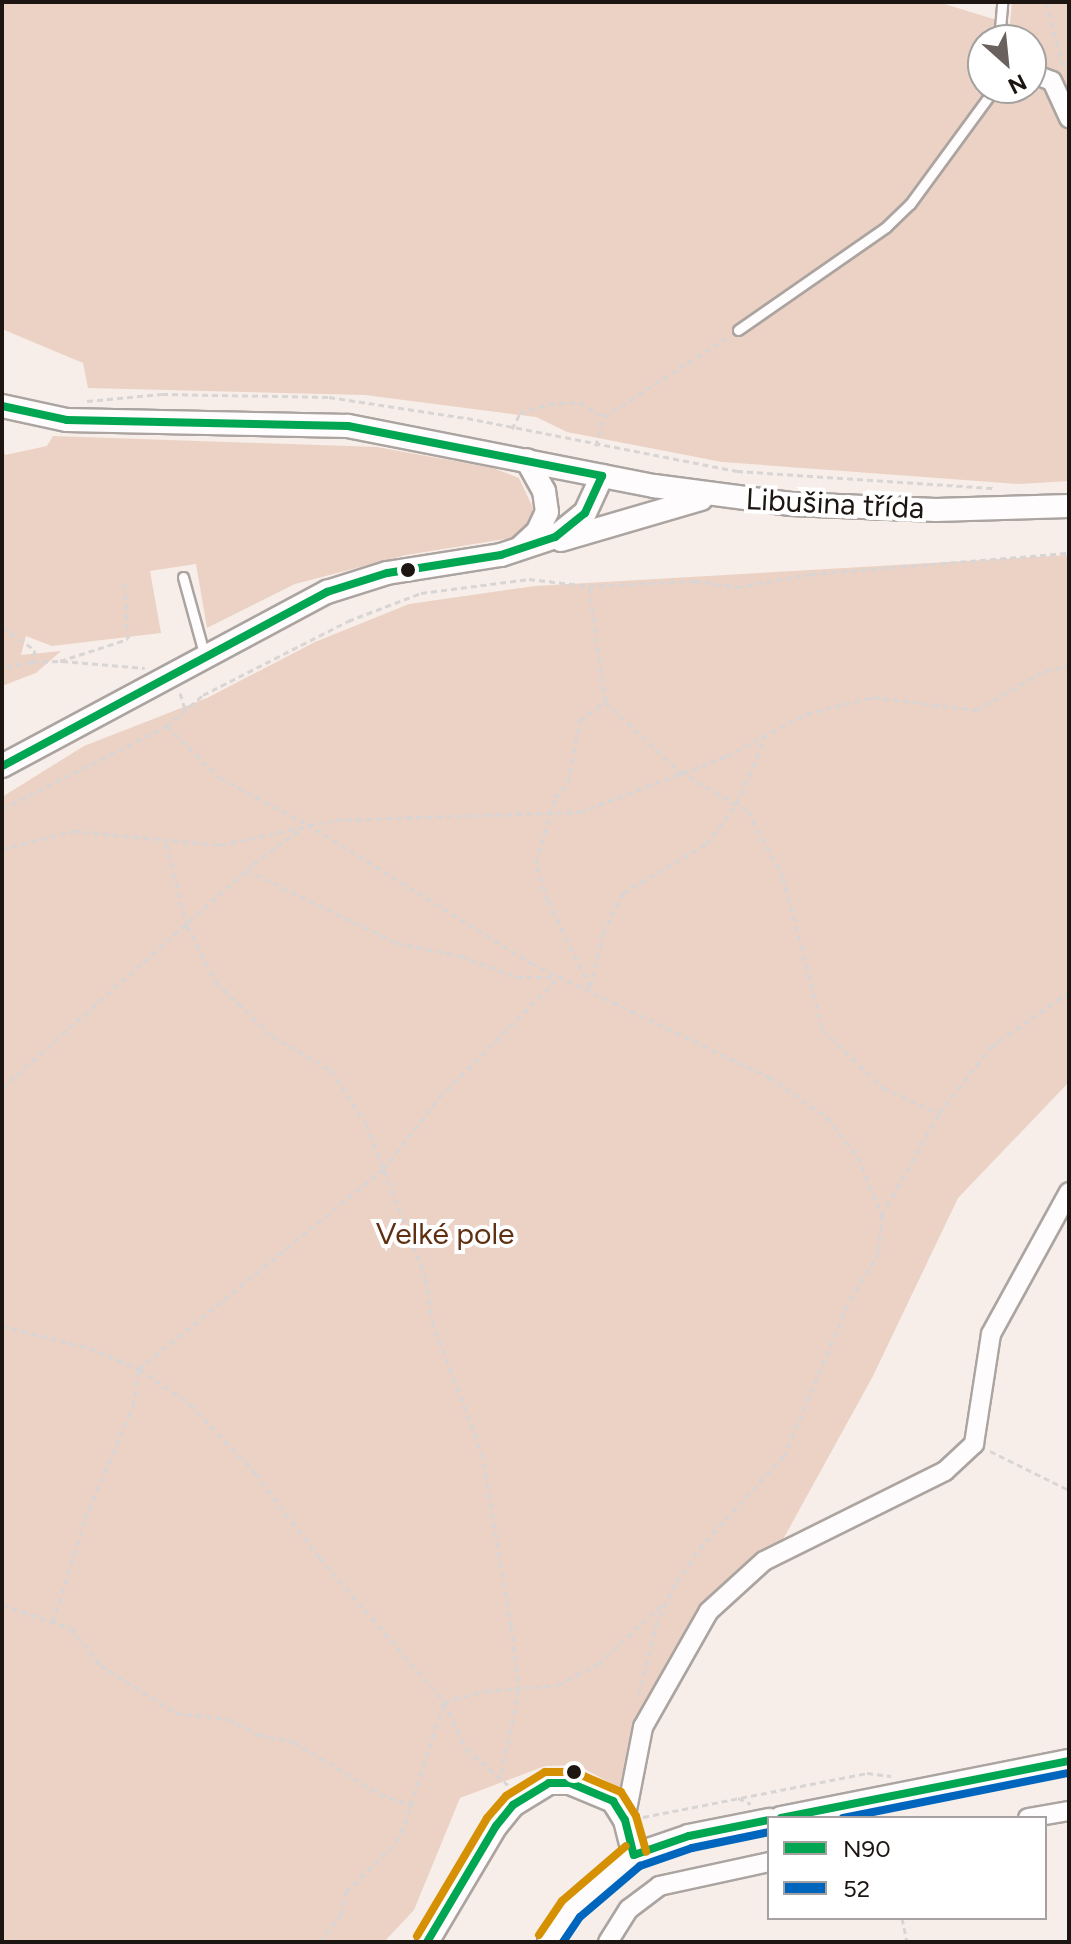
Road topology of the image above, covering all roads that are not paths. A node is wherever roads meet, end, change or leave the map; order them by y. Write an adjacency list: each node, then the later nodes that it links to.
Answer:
1 (1002, 2): 2 (lane)
2 (1000, 24)
3 (1047, 79): 5 (street)
4 (983, 104): 6 (lane)
5 (1069, 118)
6 (738, 330)
7 (2, 406): 8 (street, Libušina třída)
8 (527, 460): 9 (street, Libušina třída); 12 (street)
9 (602, 476): 10 (street, Libušina třída); 12 (street)
10 (722, 496): 11 (street, Libušina třída); 12 (street)
11 (1069, 506)
12 (516, 552): 14 (street)
13 (183, 577): 14 (lane)
14 (205, 657): 15 (street)
15 (2, 766)
16 (1069, 1192): 21 (street)
17 (1069, 1761): 19 (street)
18 (1069, 1811): 20 (street)
19 (791, 1816)
20 (1040, 1816)
21 (625, 1820): 23 (street); 25 (street)
22 (767, 1820): 23 (street)
23 (634, 1855): 26 (street)
24 (767, 1862): 27 (street)
25 (427, 1942)
26 (549, 1942)
27 (608, 1942)

